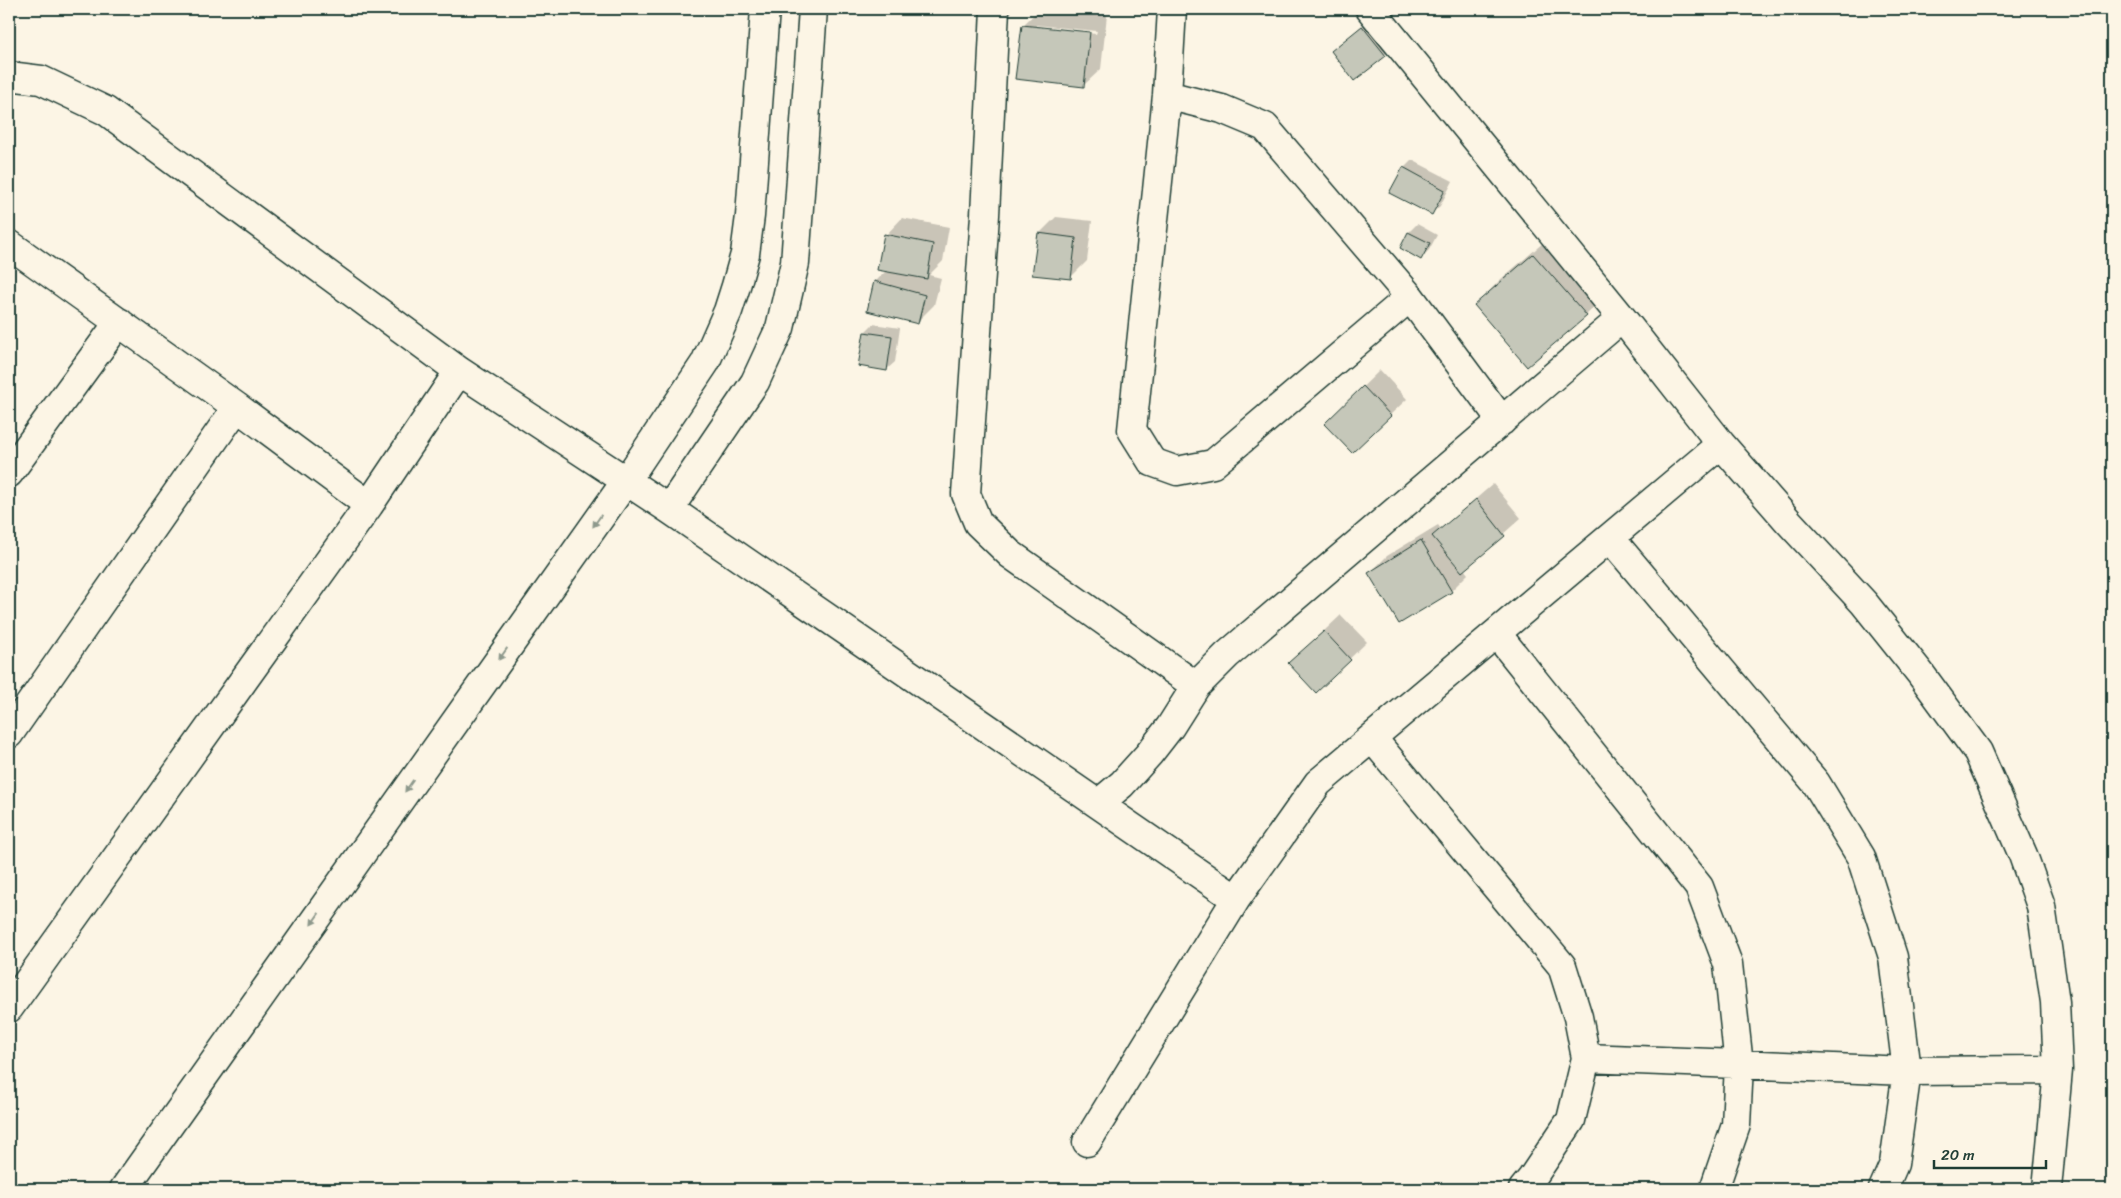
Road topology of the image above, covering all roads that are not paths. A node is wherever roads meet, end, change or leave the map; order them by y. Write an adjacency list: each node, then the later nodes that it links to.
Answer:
1 (765, 9): 17 (street)
2 (813, 9): 19 (street)
3 (995, 9): 22 (street)
4 (1172, 9): 7 (street)
5 (1370, 9): 10 (street)
6 (9, 76): 12 (street)
7 (1167, 95): 9 (street); 9 (street)
8 (9, 244): 11 (street)
9 (1410, 297): 14 (street)
10 (1622, 318): 14 (street); 15 (street)
11 (119, 322): 13 (street); 16 (street)
12 (459, 371): 17 (street); 18 (street)
13 (237, 407): 18 (street); 23 (street)
14 (1502, 421): 22 (street)
15 (1721, 444): 20 (street); 31 (street)
16 (9, 473)
17 (626, 482): 19 (street); 33 (street, one-way to 33)
18 (369, 505): 27 (street)
19 (669, 509): 25 (street)
20 (1610, 539): 21 (street); 30 (street)
21 (1497, 634): 24 (street); 29 (street)
22 (1196, 686): 25 (street)
23 (9, 734)
24 (1372, 738): 26 (street); 28 (street)
25 (1098, 804): 26 (street)
26 (1236, 899): 32 (street)
27 (9, 1008)
28 (1586, 1058): 29 (street); 34 (street)
29 (1739, 1065): 30 (street); 35 (street)
30 (1907, 1070): 31 (street); 36 (street)
31 (2058, 1070): 37 (street)
32 (1087, 1142)
33 (124, 1189)
34 (1523, 1189)
35 (1714, 1189)
36 (1883, 1189)
37 (2047, 1189)

